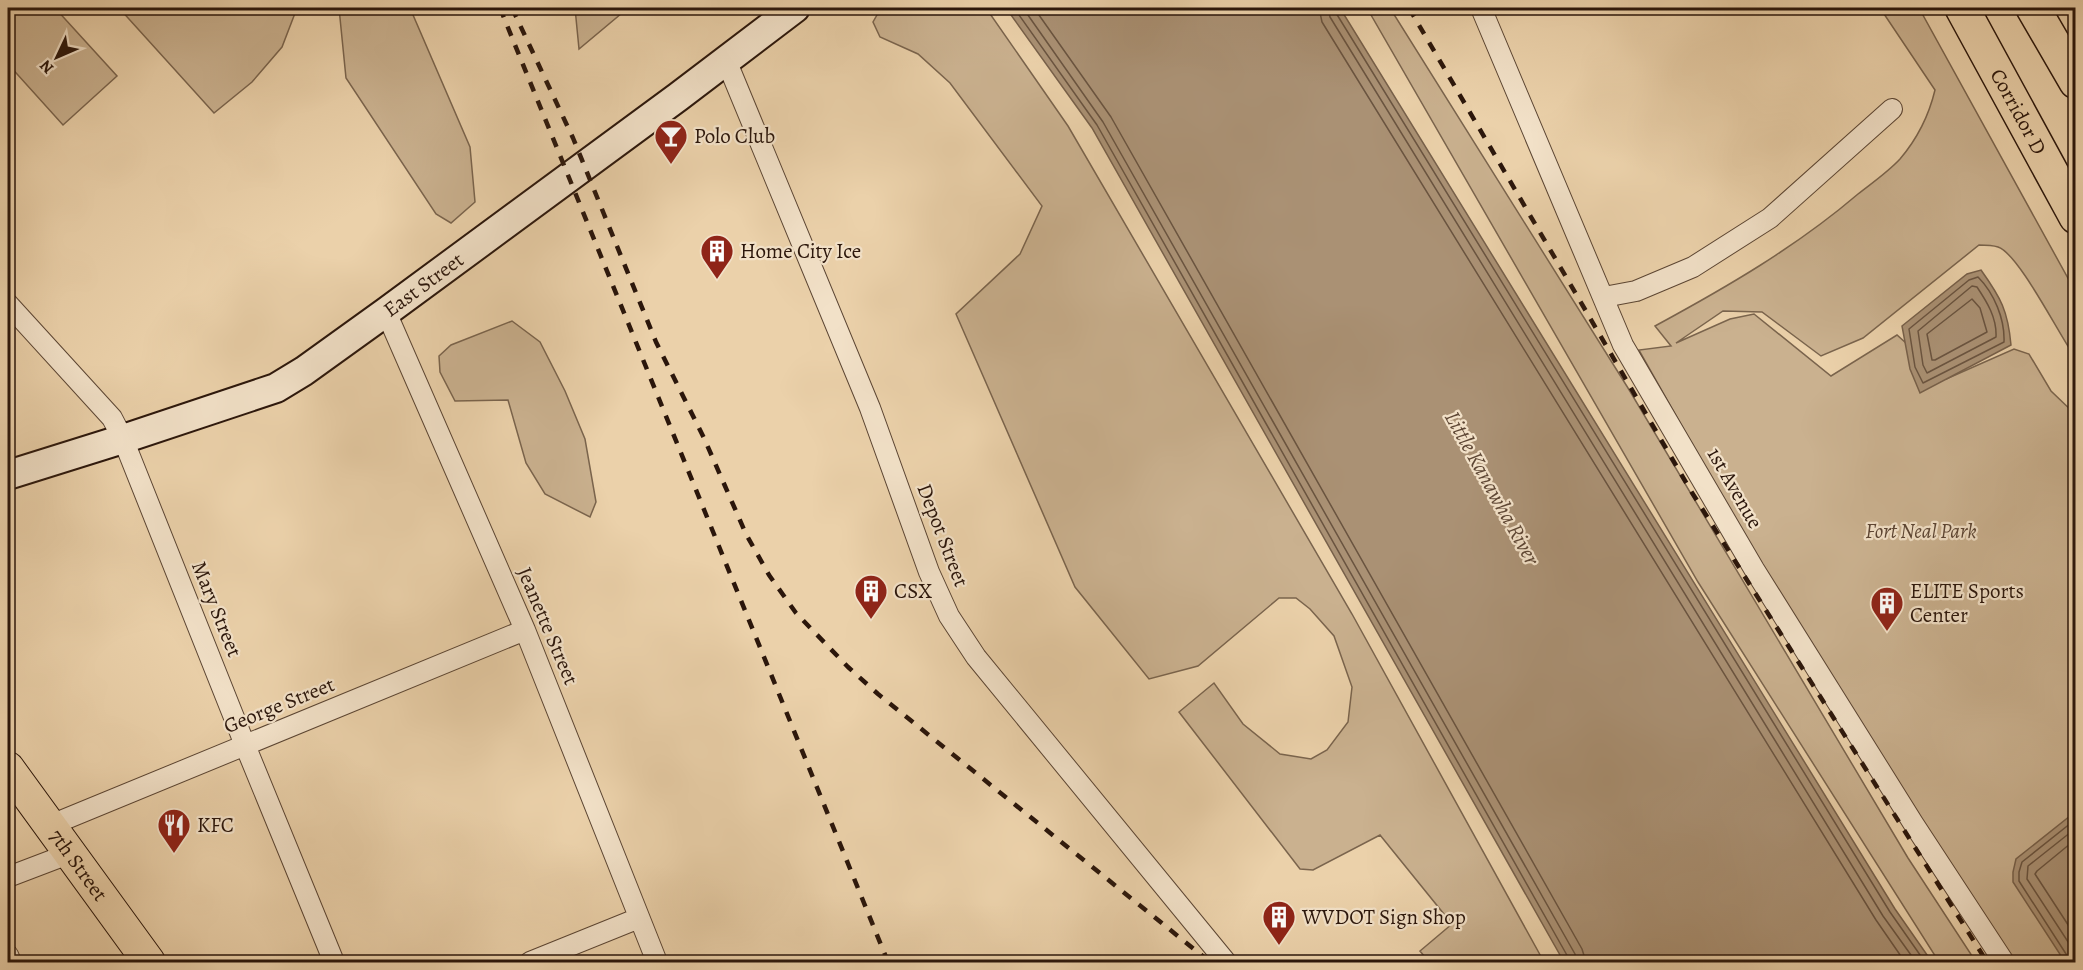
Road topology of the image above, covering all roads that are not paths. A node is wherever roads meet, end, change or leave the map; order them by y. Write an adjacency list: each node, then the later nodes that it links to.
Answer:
1 (1481, 8): 9 (street, 1st Avenue)
2 (1962, 8): 8 (highway, Corridor D)
3 (2033, 8): 6 (highway)
4 (790, 11): 5 (main road, East Street)
5 (726, 60): 11 (main road, East Street); 27 (street, Depot Street)
6 (2076, 82)
7 (1892, 109): 9 (street)
8 (2076, 217)
9 (1604, 297): 28 (street, 1st Avenue)
10 (8, 304): 12 (street, Mary Street)
11 (386, 312): 12 (main road, East Street); 14 (street, Jeanette Street)
12 (123, 439): 13 (main road, East Street); 15 (street, Mary Street)
13 (8, 475)
14 (525, 630): 15 (street, George Street); 20 (street, Jeanette Street)
15 (245, 745): 17 (street, George Street); 24 (street, Mary Street)
16 (8, 768): 17 (main road, 7th Street)
17 (51, 825): 18 (main road, 7th Street)
18 (71, 853): 19 (street); 23 (main road, 7th Street)
19 (8, 877)
20 (639, 918): 25 (street); 26 (street, Jeanette Street)
21 (8, 955): 22 (street)
22 (10, 963)
23 (149, 963)
24 (334, 963)
25 (530, 963)
26 (657, 963)
27 (1226, 963)
28 (2004, 963)

